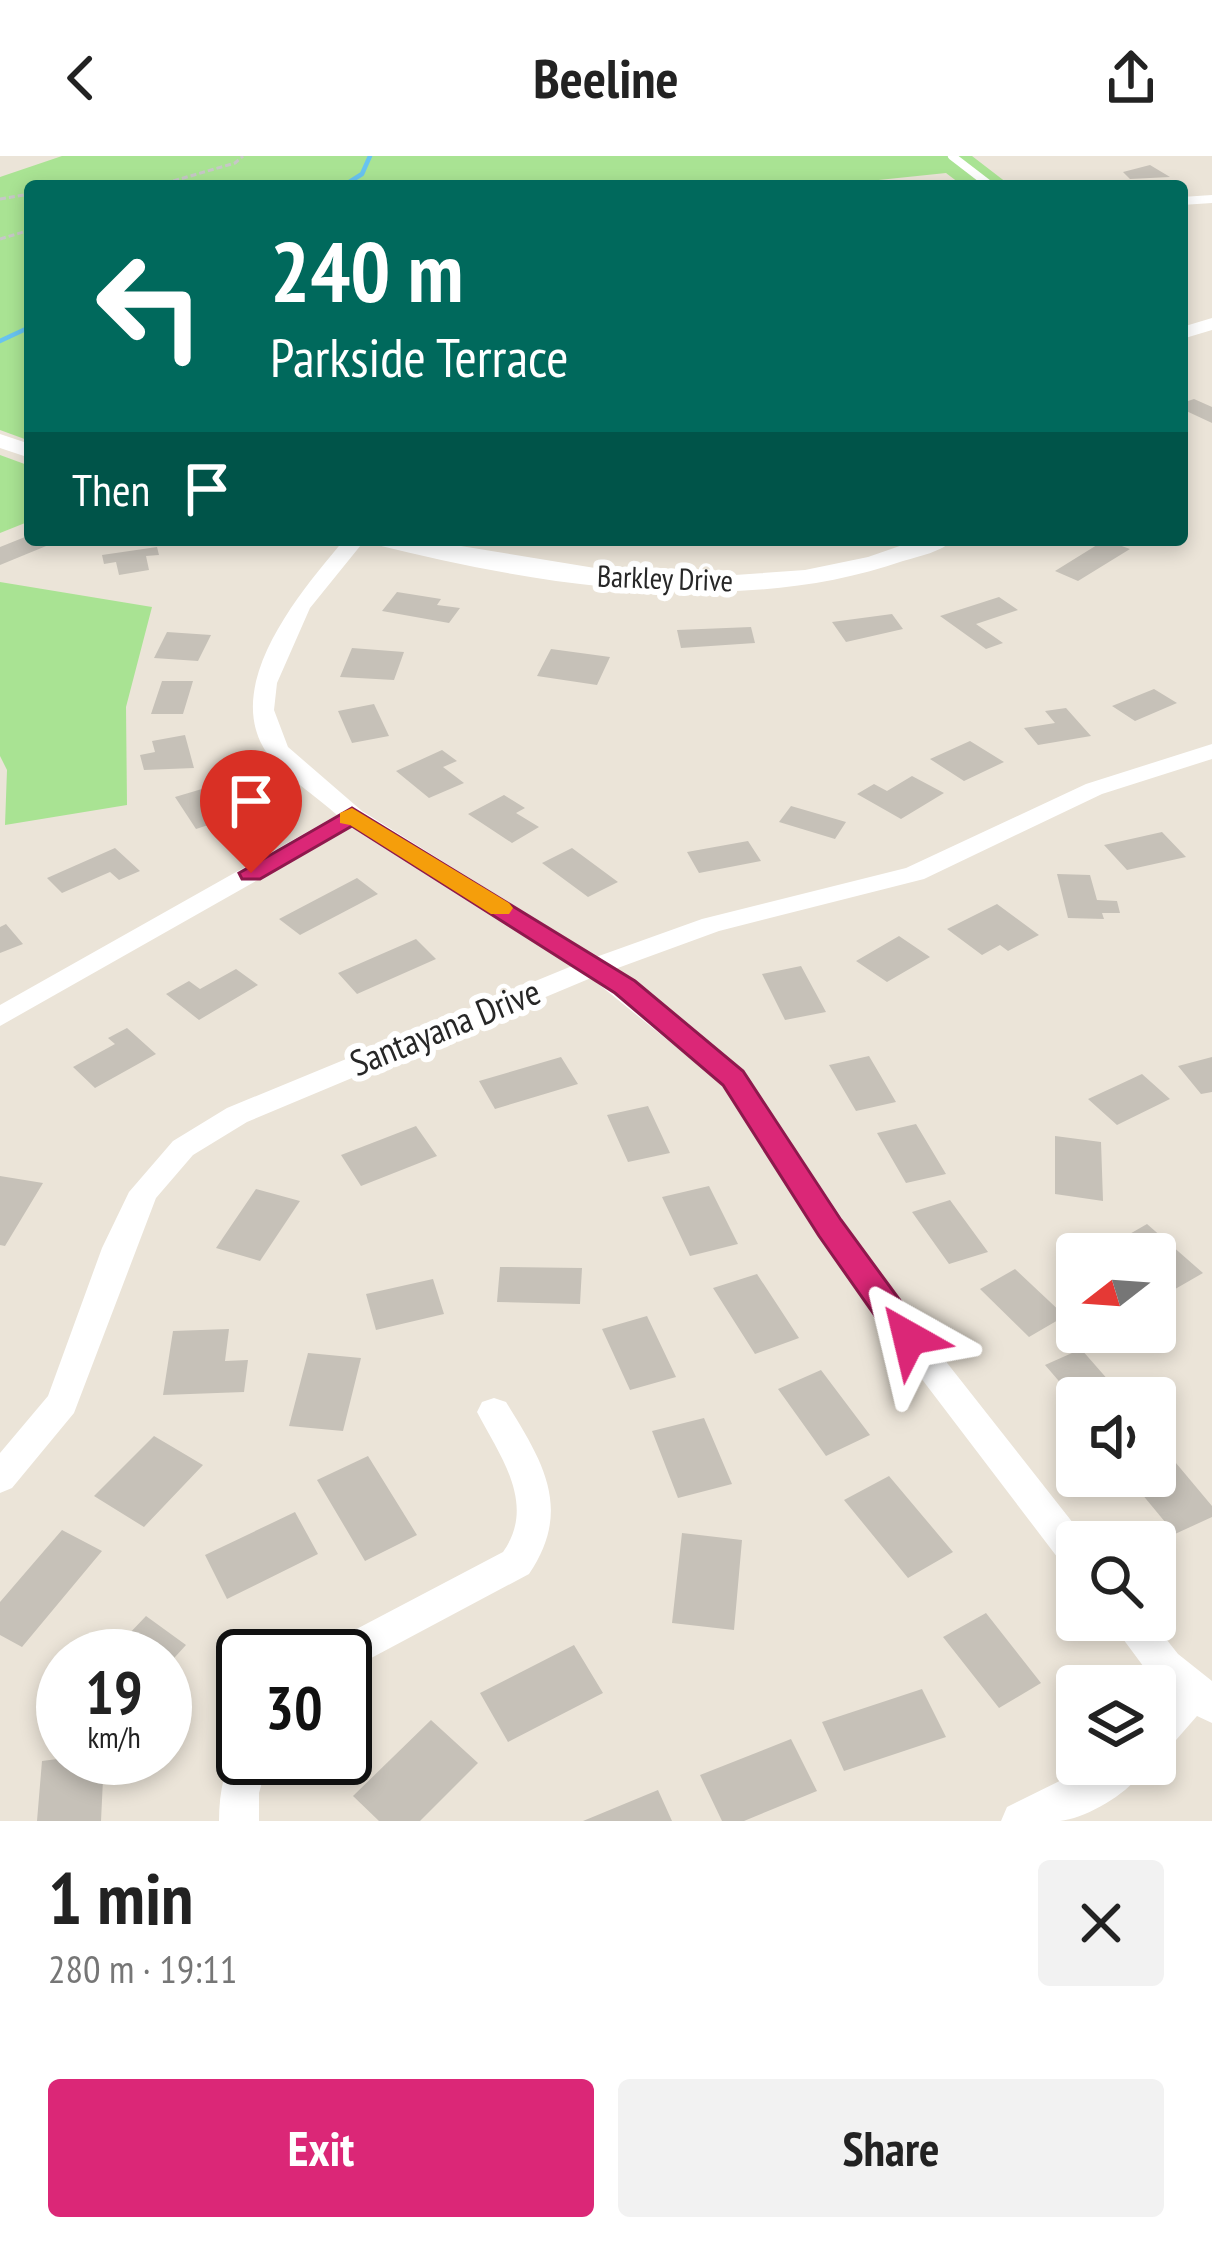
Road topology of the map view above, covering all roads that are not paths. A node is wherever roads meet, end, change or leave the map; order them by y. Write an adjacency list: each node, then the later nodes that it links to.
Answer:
1 (952, 156): 2 (lane)
2 (984, 180)
3 (350, 546): 7 (street)
4 (420, 546): 5 (street, Barkley Drive)
5 (921, 546)
6 (1212, 752): 8 (street, Santayana Drive)
7 (352, 816): 8 (street); 9 (street)
8 (591, 968): 11 (street, Santayana Drive); 12 (street)
9 (0, 1018)
10 (494, 1412): 13 (street)
11 (0, 1478)
12 (1056, 1528)
13 (372, 1640)
14 (1144, 1641): 15 (street)
15 (1203, 1698): 16 (street)
16 (1176, 1719)
17 (241, 1785): 19 (street)
18 (1097, 1785): 20 (street)
19 (239, 1821)
20 (1021, 1821)

